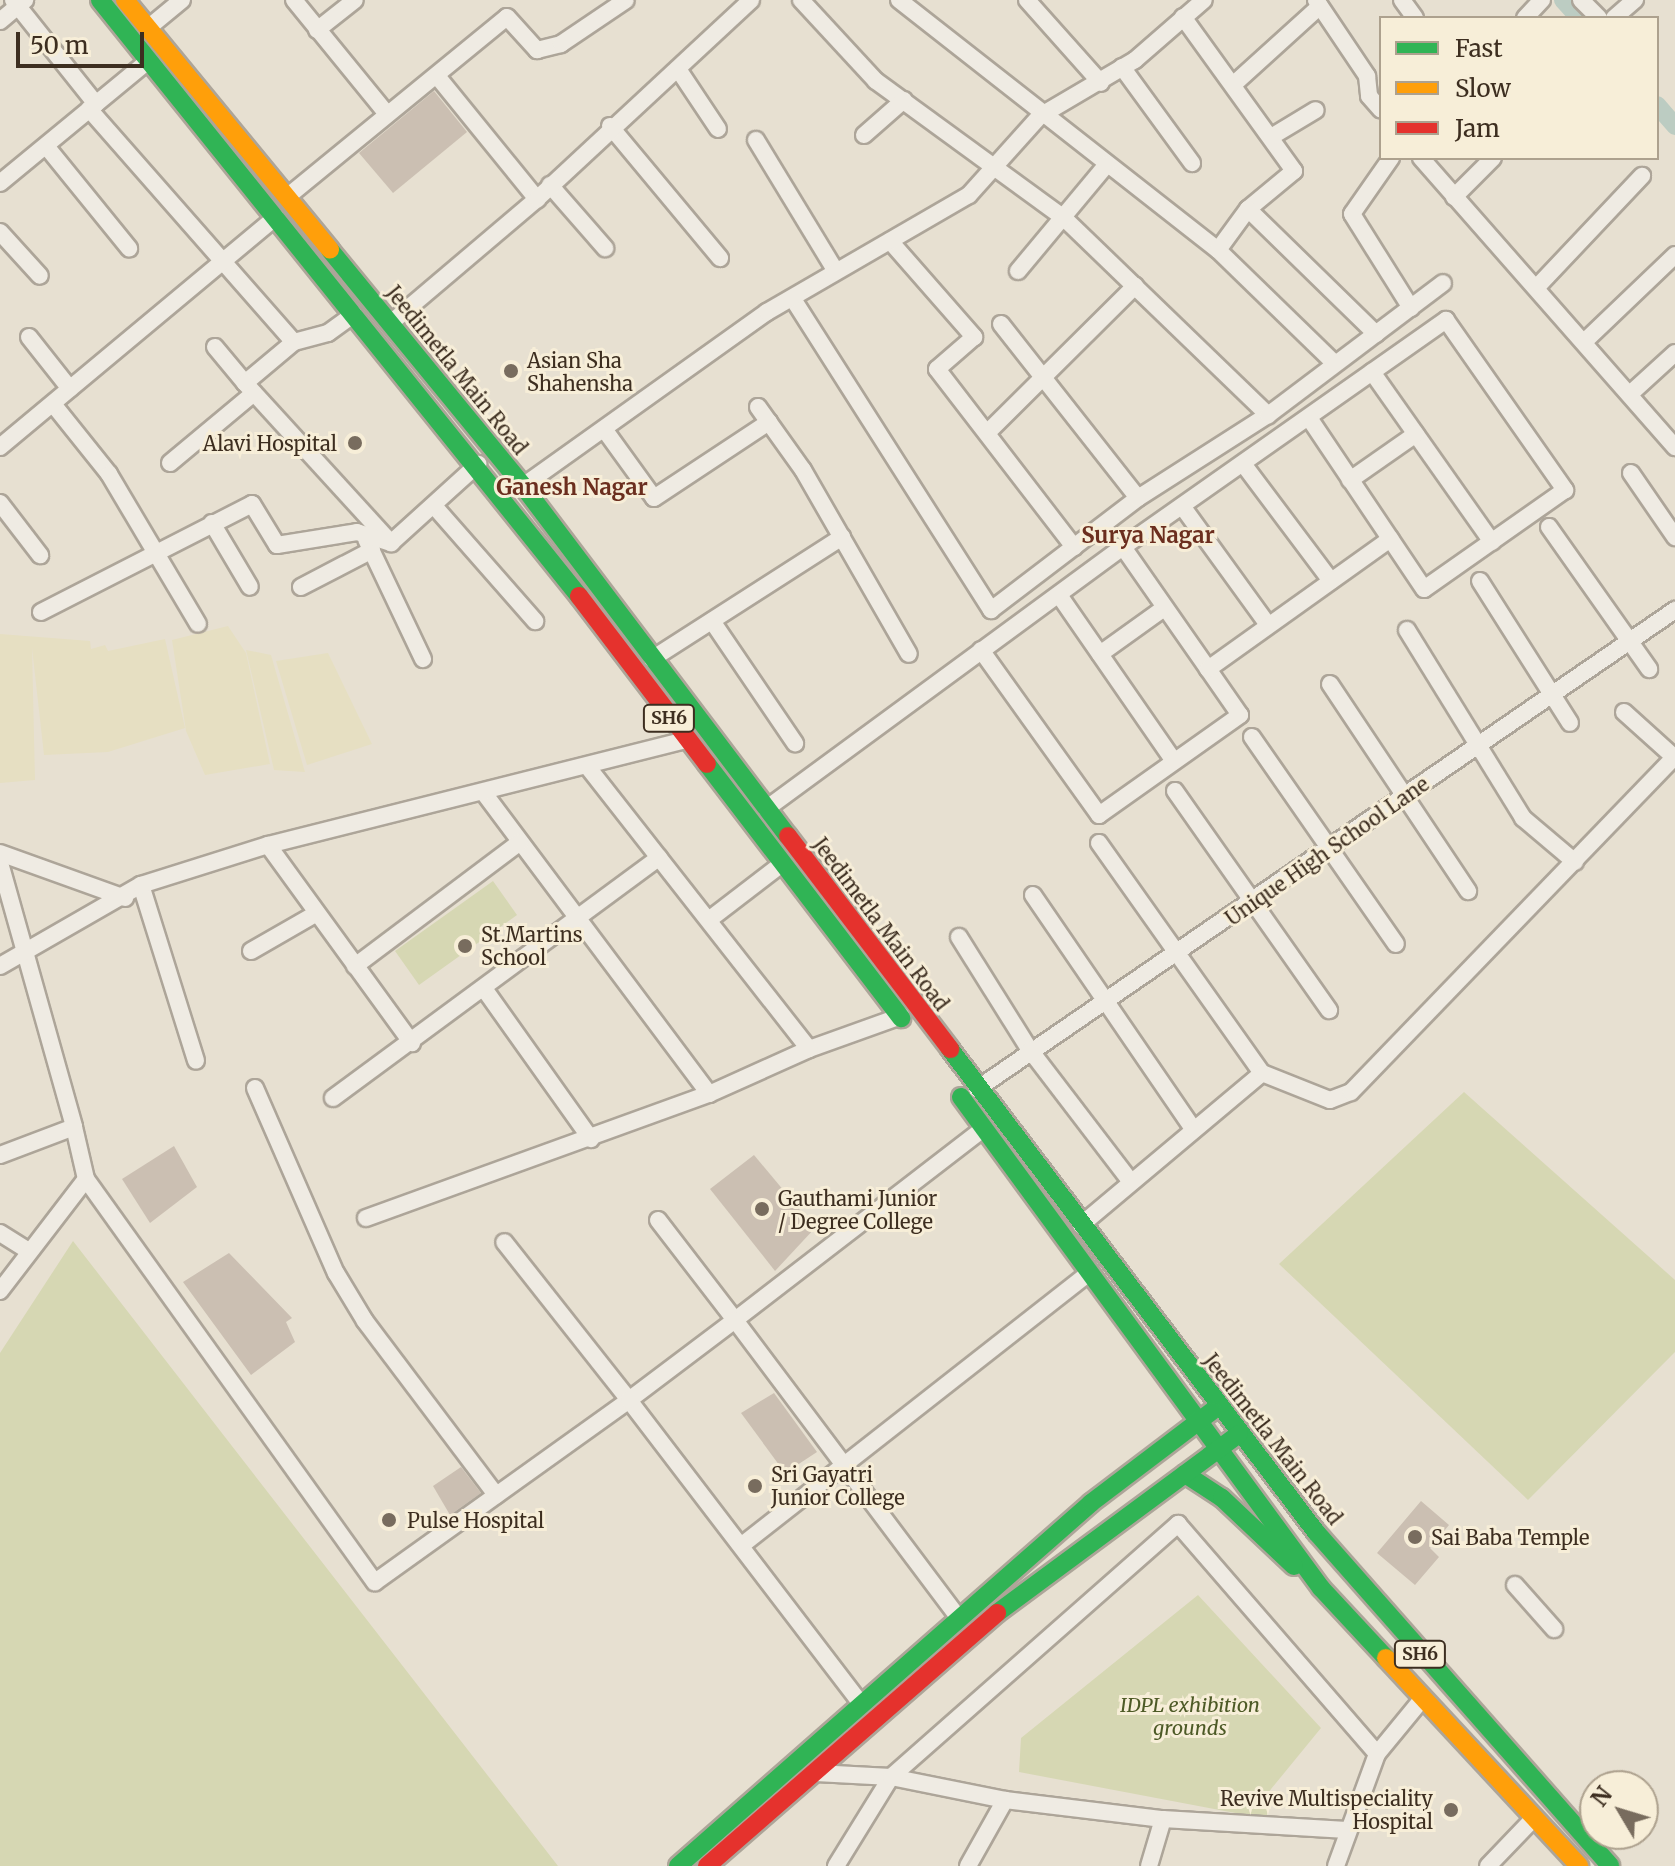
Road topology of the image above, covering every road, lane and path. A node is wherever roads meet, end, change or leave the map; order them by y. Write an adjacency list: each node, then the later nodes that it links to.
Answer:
1 (100, 0): 24 (main road, Jeedimetla Main Road / SH6)
2 (125, 0): 22 (main road, Jeedimetla Main Road / SH6)
3 (182, 0): 22 (street)
4 (294, 0): 23 (street)
5 (355, 0): 23 (street)
6 (626, 0): 27 (street)
7 (751, 0): 26 (street)
8 (801, 0): 30 (street)
9 (899, 0): 35 (street)
10 (1027, 0): 28 (street)
11 (1204, 0): 17 (street)
12 (1542, 0): 18 (street)
13 (1581, 0): 19 (street)
14 (1635, 0): 20 (street)
15 (19, 2): 21 (street); 31 (street)
16 (1318, 3): 29 (street); 32 (street)
17 (1183, 9): 25 (street); 29 (street)
18 (1527, 16)
19 (1597, 16)
20 (1616, 16)
21 (0, 21)
22 (148, 28): 51 (main road, Jeedimetla Main Road / SH6)
23 (317, 30): 34 (street)
24 (148, 61): 31 (street); 55 (main road, Jeedimetla Main Road / SH6)
25 (1122, 67): 28 (street); 45 (street)
26 (678, 69): 36 (street); 37 (street)
27 (437, 76): 34 (street); 53 (street)
28 (1101, 83): 35 (street)
29 (1234, 84): 39 (street)
30 (904, 100): 38 (street); 47 (street)
31 (92, 106): 41 (street); 64 (street)
32 (1379, 108)
33 (1316, 110): 39 (street)
34 (387, 114): 51 (street)
35 (1040, 116): 46 (street); 47 (street)
36 (610, 126): 50 (street); 63 (street)
37 (718, 129)
38 (864, 135)
39 (1271, 137): 54 (street)
40 (756, 140): 65 (street)
41 (46, 146): 49 (street); 59 (street)
42 (1390, 160): 72 (street)
43 (1423, 160): 52 (street)
44 (1491, 160): 52 (street)
45 (1192, 163)
46 (1107, 164): 56 (street); 61 (street)
47 (998, 170): 56 (street); 58 (street)
48 (1642, 176): 70 (street)
49 (0, 183)
50 (550, 185): 53 (street); 60 (street)
51 (287, 197): 74 (main road, Jeedimetla Main Road / SH6)
52 (1454, 197): 70 (street)
53 (537, 199): 74 (street)
54 (1248, 209): 61 (street); 76 (street)
55 (276, 217): 64 (street); 73 (main road, Jeedimetla Main Road / SH6)
56 (1064, 218): 66 (street); 69 (street)
57 (0, 232): 67 (street)
58 (890, 241): 65 (street); 94 (street)
59 (129, 248)
60 (605, 248)
61 (1218, 250): 82 (street)
62 (1675, 255): 79 (street)
63 (720, 258)
64 (223, 263): 78 (street); 86 (street)
65 (835, 270): 71 (street)
66 (1018, 271)
67 (40, 276)
68 (1443, 283): 72 (street)
69 (1135, 286): 84 (street); 90 (street)
70 (1537, 287): 79 (street)
71 (793, 299): 93 (street); 116 (street)
72 (1411, 308): 76 (street)
73 (354, 314): 78 (street); 99 (main road, Jeedimetla Main Road / SH6)
74 (392, 322): 103 (main road, Jeedimetla Main Road / SH6)
75 (1001, 324): 84 (street)
76 (1376, 334): 82 (street)
77 (29, 337): 86 (street)
78 (294, 342): 85 (street)
79 (1584, 342): 87 (street)
80 (215, 347): 85 (street)
81 (1675, 353): 87 (street)
82 (1334, 363): 90 (street)
83 (1372, 372): 91 (street); 95 (street); 113 (street)
84 (1047, 374): 94 (street); 104 (street)
85 (250, 388): 98 (street); 114 (street)
86 (70, 389): 88 (street)
87 (1630, 394): 97 (street)
88 (53, 404): 96 (street); 118 (street)
89 (758, 407): 92 (street)
90 (1268, 415): 104 (street)
91 (1309, 418): 100 (street); 102 (street)
92 (769, 422): 93 (street); 110 (street)
93 (604, 429): 103 (street)
94 (989, 431): 116 (street)
95 (1416, 434): 102 (street); 113 (street)
96 (0, 447)
97 (1675, 447)
98 (170, 463)
99 (478, 464): 107 (street); 146 (main road, Jeedimetla Main Road / SH6)
100 (1244, 465): 106 (street); 120 (street)
101 (1631, 473): 111 (street)
102 (1350, 480): 112 (street)
103 (523, 486): 138 (main road, Jeedimetla Main Road / SH6)
104 (1138, 498): 116 (street)
105 (0, 503): 119 (street)
106 (1182, 506): 117 (street); 131 (street)
107 (435, 507): 114 (street); 128 (street)
108 (212, 523): 115 (street); 118 (street); 122 (street)
109 (1549, 527): 133 (street)
110 (842, 537): 129 (street); 135 (street)
111 (1675, 537)
112 (1390, 539): 113 (street); 120 (street)
113 (1492, 542)
114 (391, 543): 115 (street)
115 (369, 545): 123 (street); 137 (street)
116 (1074, 547)
117 (1123, 547): 124 (street); 125 (street)
118 (158, 551): 127 (street); 130 (street)
119 (40, 555)
120 (1331, 581): 131 (street)
121 (1480, 581): 142 (street)
122 (250, 587)
123 (301, 587)
124 (1059, 595): 134 (street); 136 (street)
125 (1164, 608): 136 (street); 139 (street)
126 (1675, 610): 133 (street, Unique High School Lane)
127 (41, 612)
128 (535, 621)
129 (712, 621): 138 (street); 147 (street)
130 (198, 624)
131 (1268, 625): 139 (street)
132 (1407, 630): 148 (street)
133 (1632, 640): 140 (street); 142 (street, Unique High School Lane)
134 (981, 650): 150 (street); 155 (street)
135 (909, 654)
136 (1100, 654): 150 (street)
137 (423, 659)
138 (652, 659): 155 (main road, Jeedimetla Main Road / SH6)
139 (1208, 669): 150 (street)
140 (1649, 669)
141 (1330, 684): 154 (street)
142 (1555, 692): 144 (street); 148 (street, Unique High School Lane)
143 (1624, 712): 149 (street)
144 (1570, 723)
145 (1252, 737): 159 (street)
146 (686, 740): 151 (street); 164 (main road, Jeedimetla Main Road / SH6)
147 (795, 743)
148 (1481, 745): 154 (street, Unique High School Lane); 162 (street)
149 (1674, 756): 162 (street)
150 (1174, 761)
151 (589, 768): 153 (street); 161 (street)
152 (1175, 791): 170 (street)
153 (484, 793): 156 (street); 158 (street)
154 (1404, 797): 159 (street, Unique High School Lane); 167 (street)
155 (766, 809): 166 (main road, Jeedimetla Main Road / SH6)
156 (520, 842): 173 (street); 181 (street)
157 (1099, 843): 179 (street)
158 (268, 845): 165 (street); 172 (street)
159 (1327, 847): 170 (street, Unique High School Lane); 176 (street)
160 (0, 853): 169 (street)
161 (659, 858): 173 (street); 174 (street)
162 (1575, 862): 190 (street)
163 (0, 863): 178 (street)
164 (783, 863): 171 (main road, Jeedimetla Main Road / SH6); 174 (street)
165 (141, 885): 169 (street); 189 (street)
166 (830, 890): 171 (main road); 192 (main road, Jeedimetla Main Road / SH6)
167 (1468, 891)
168 (1033, 895): 183 (street)
169 (125, 898): 178 (street)
170 (1253, 900): 179 (street, Unique High School Lane); 184 (street)
171 (813, 901): 185 (main road, Jeedimetla Main Road / SH6)
172 (317, 913): 177 (street); 181 (street)
173 (579, 919): 182 (street); 193 (street)
174 (710, 919): 187 (street)
175 (959, 937): 188 (street)
176 (1396, 944)
177 (251, 951)
178 (27, 952): 180 (street); 195 (street)
179 (1179, 954): 183 (street, Unique High School Lane); 190 (street)
180 (0, 966)
181 (355, 966): 186 (street)
182 (485, 990): 186 (street); 198 (street)
183 (1105, 1001): 188 (street, Unique High School Lane); 196 (street)
184 (1329, 1010)
185 (901, 1016): 187 (street); 197 (main road, Jeedimetla Main Road / SH6)
186 (412, 1043): 194 (street)
187 (809, 1049): 193 (street)
188 (1030, 1050): 192 (street, Unique High School Lane); 201 (street)
189 (196, 1061)
190 (1262, 1073): 196 (street)
191 (255, 1088): 218 (street)
192 (977, 1089): 204 (main road, Jeedimetla Main Road / SH6)
193 (709, 1094): 198 (street)
194 (333, 1098)
195 (74, 1127): 199 (street); 200 (street)
196 (1192, 1127): 201 (street)
197 (984, 1128): 208 (main road, Jeedimetla Main Road / SH6); 210 (street)
198 (591, 1139): 202 (street)
199 (0, 1155)
200 (86, 1179): 207 (street); 218 (street)
201 (1131, 1182): 204 (street)
202 (366, 1218)
203 (658, 1220): 210 (street)
204 (1081, 1225): 212 (main road, Jeedimetla Main Road / SH6)
205 (0, 1233): 207 (street)
206 (504, 1242): 211 (street)
207 (27, 1250): 209 (street)
208 (1089, 1273): 213 (main road, Jeedimetla Main Road / SH6); 216 (street)
209 (0, 1291)
210 (735, 1320): 211 (street); 216 (street)
211 (629, 1400): 218 (street); 219 (street)
212 (1218, 1406): 213 (main road); 214 (main road, Jeedimetla Main Road / SH6)
213 (1196, 1423): 215 (main road, Jeedimetla Main Road / SH6); 222 (main road)
214 (1239, 1434): 215 (main road); 241 (main road, Jeedimetla Main Road / SH6)
215 (1219, 1451): 217 (main road); 221 (main road, Jeedimetla Main Road / SH6)
216 (845, 1468): 219 (street); 222 (street)
217 (1185, 1474): 221 (main road); 227 (main road)
218 (496, 1495)
219 (742, 1545): 225 (street)
220 (1515, 1585): 223 (street)
221 (1321, 1588): 224 (main road, Jeedimetla Main Road / SH6)
222 (959, 1618): 225 (main road)
223 (1554, 1629)
224 (1423, 1698): 226 (street); 230 (main road, Jeedimetla Main Road / SH6)
225 (862, 1705): 234 (main road)
226 (1377, 1754): 228 (street); 232 (street)
227 (816, 1773): 228 (street); 235 (main road)
228 (891, 1777): 229 (street); 236 (street)
229 (1005, 1800): 231 (street); 237 (street)
230 (1534, 1818): 239 (street); 240 (main road, Jeedimetla Main Road / SH6)
231 (1163, 1819): 232 (street); 238 (street)
232 (1347, 1830): 233 (street)
233 (1338, 1865)
234 (678, 1866)
235 (707, 1866)
236 (836, 1866)
237 (968, 1866)
238 (1149, 1866)
239 (1488, 1866)
240 (1579, 1866)
241 (1610, 1866)

